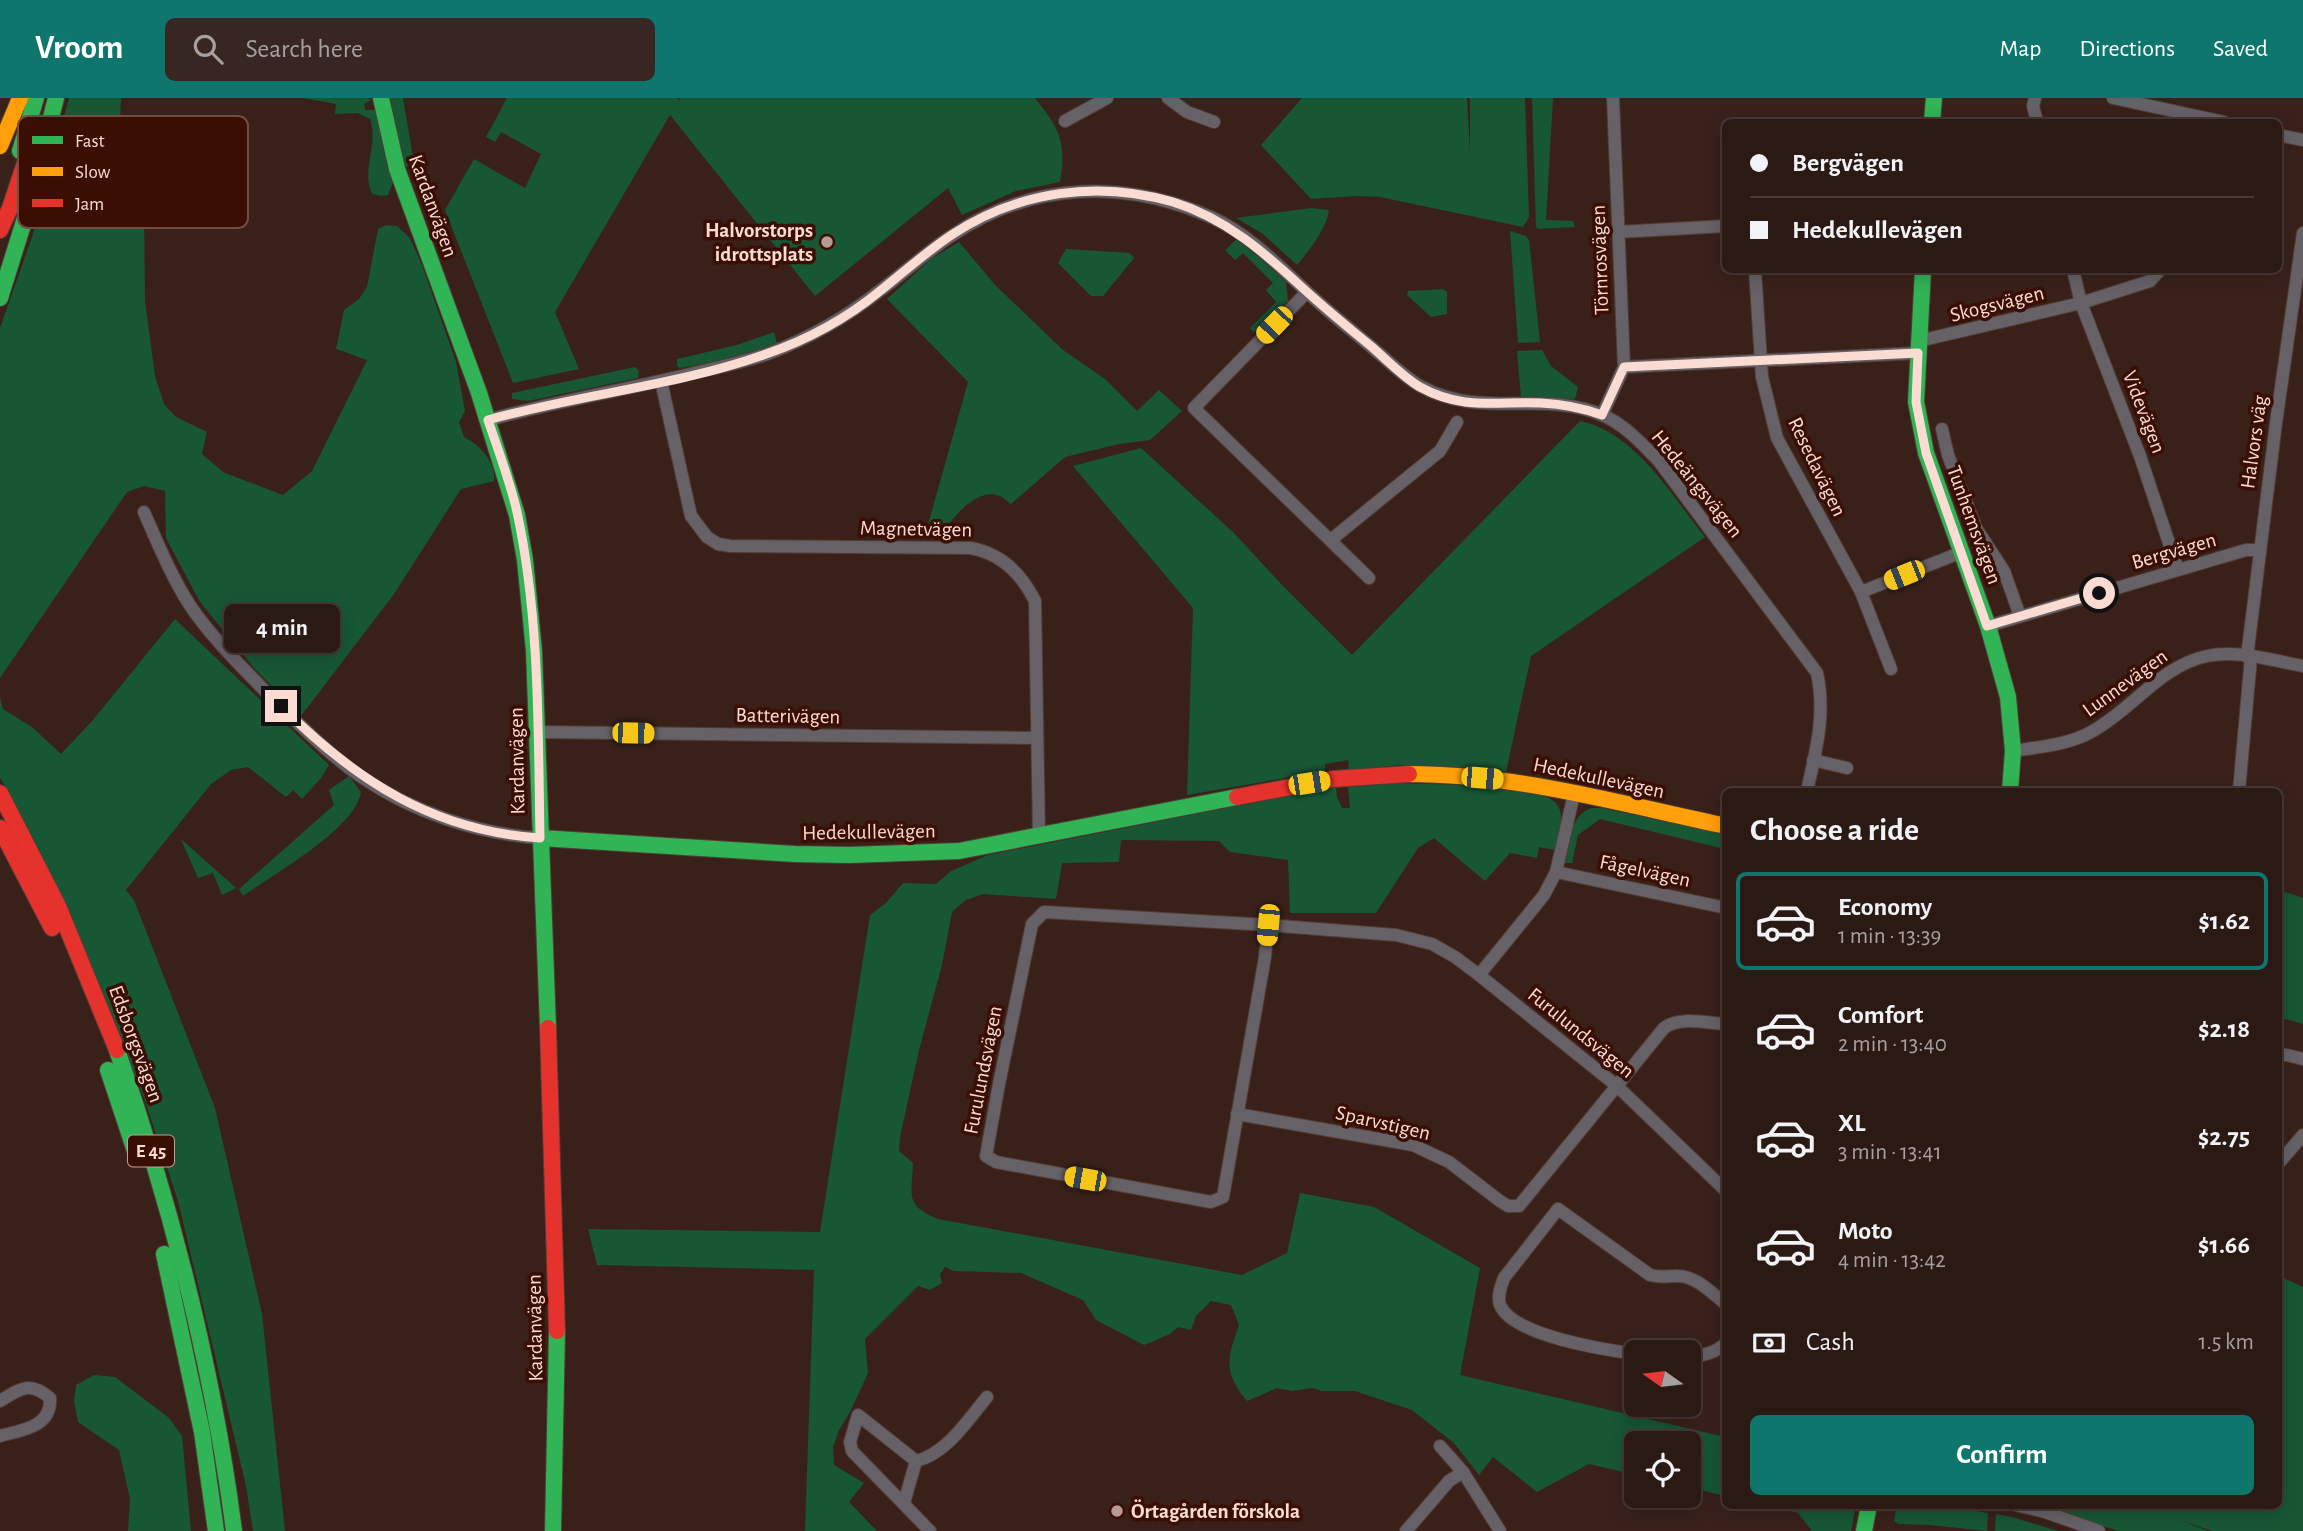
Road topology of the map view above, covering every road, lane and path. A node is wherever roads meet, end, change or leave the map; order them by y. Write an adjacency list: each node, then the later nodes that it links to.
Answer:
1 (20, 98): 22 (main road)
2 (36, 98): 12 (main road)
3 (46, 98): 13 (main road)
4 (56, 98): 14 (main road)
5 (382, 98): 43 (main road, Kardanvägen)
6 (1107, 98): 18 (street)
7 (1168, 98): 19 (street)
8 (1613, 98): 29 (street, Törnrosvägen)
9 (1934, 98): 15 (main road)
10 (2035, 98): 16 (street)
11 (2113, 98): 17 (street)
12 (30, 116)
13 (40, 116)
14 (51, 116)
15 (1933, 119)
16 (2036, 119)
17 (2210, 119)
18 (1065, 121)
19 (1214, 122)
20 (2282, 136): 21 (street)
21 (2303, 140)
22 (0, 146)
23 (18, 156): 25 (main road)
24 (18, 184): 28 (main road)
25 (0, 215)
26 (1722, 226): 29 (street)
27 (22, 228): 36 (main road)
28 (0, 230)
29 (1618, 232): 40 (street, Törnrosvägen)
30 (2303, 233): 48 (street, Halvors väg)
31 (1755, 273): 39 (street, Resedavägen)
32 (1923, 273): 38 (main road, Tunhemsvägen)
33 (2074, 273): 37 (street, Videvägen)
34 (2157, 273): 37 (street, Skogsvägen)
35 (1307, 292): 41 (street, Hedeängsvägen); 42 (street, Hedeängsvägen); 47 (street)
36 (0, 298)
37 (2081, 303): 38 (street, Skogsvägen); 50 (street, Videvägen)
38 (1919, 347): 39 (street, Skogsvägen); 49 (main road, Tunhemsvägen)
39 (1761, 360): 40 (street, Skogsvägen); 52 (street, Resedavägen)
40 (1624, 367): 42 (street, Törnrosvägen)
41 (662, 381): 43 (street, Hedeängsvägen); 59 (street, Magnetvägen)
42 (1602, 415): 61 (street, Hedeängsvägen)
43 (488, 420): 58 (main road, Kardanvägen)
44 (1457, 422): 47 (street)
45 (1942, 429): 53 (street)
46 (144, 512): 71 (street, Hedekullevägen)
47 (1332, 539): 51 (street)
48 (2259, 550): 50 (street, Bergvägen); 55 (street, Halvors väg)
49 (1962, 552): 52 (street); 54 (main road, Tunhemsvägen)
50 (2178, 570): 53 (street, Bergvägen)
51 (1369, 578)
52 (1861, 592): 57 (street, Resedavägen)
53 (2020, 616): 54 (street, Bergvägen)
54 (1987, 626): 60 (main road, Tunhemsvägen)
55 (2249, 657): 56 (street, Lunnevägen); 60 (street, Lunnevägen); 65 (street, Halvors väg)
56 (2303, 666)
57 (1891, 669)
58 (538, 732): 59 (street, Batterivägen); 71 (main road, Kardanvägen)
59 (1037, 738): 70 (street, Magnetvägen)
60 (2012, 751): 64 (main road, Tunhemsvägen)
61 (1813, 760): 62 (street); 63 (street, Hedeängsvägen)
62 (1847, 768)
63 (1808, 788)
64 (2010, 788)
65 (2239, 788)
66 (0, 793): 98 (main road, Edsborgsvägen / E 45)
67 (1574, 794): 68 (main road, Hedekullevägen); 70 (main road, Hedekullevägen); 72 (street)
68 (1722, 825)
69 (0, 828): 97 (main road, Edsborgsvägen / E 45)
70 (1039, 835): 71 (main road, Hedekullevägen)
71 (540, 838): 99 (main road, Kardanvägen)
72 (1556, 872): 73 (street, Fågelvägen); 75 (street)
73 (1722, 907)
74 (1268, 925): 75 (street, Furulundsvägen); 80 (street, Furulundsvägen); 80 (street, Furulundsvägen)
75 (1479, 975): 79 (street, Furulundsvägen)
76 (1722, 1024): 79 (street)
77 (2282, 1054): 78 (street)
78 (2303, 1059)
79 (1617, 1086): 80 (street, Sparvstigen); 83 (street, Furulundsvägen)
80 (1237, 1114)
81 (2303, 1135): 82 (street)
82 (2282, 1159)
83 (1722, 1187)
84 (1722, 1301): 86 (street)
85 (1722, 1346): 87 (street)
86 (1624, 1352)
87 (1701, 1355)
88 (987, 1397): 92 (street)
89 (0, 1401): 90 (street)
90 (0, 1436)
91 (1440, 1446): 93 (street)
92 (916, 1461): 94 (street); 94 (street)
93 (1463, 1472): 101 (street); 102 (street)
94 (904, 1503): 100 (street)
95 (1868, 1509): 103 (main road)
96 (2033, 1509): 104 (street)
97 (216, 1531)
98 (234, 1531)
99 (553, 1531)
100 (930, 1531)
101 (1406, 1531)
102 (1500, 1531)
103 (1864, 1531)
104 (2099, 1531)

